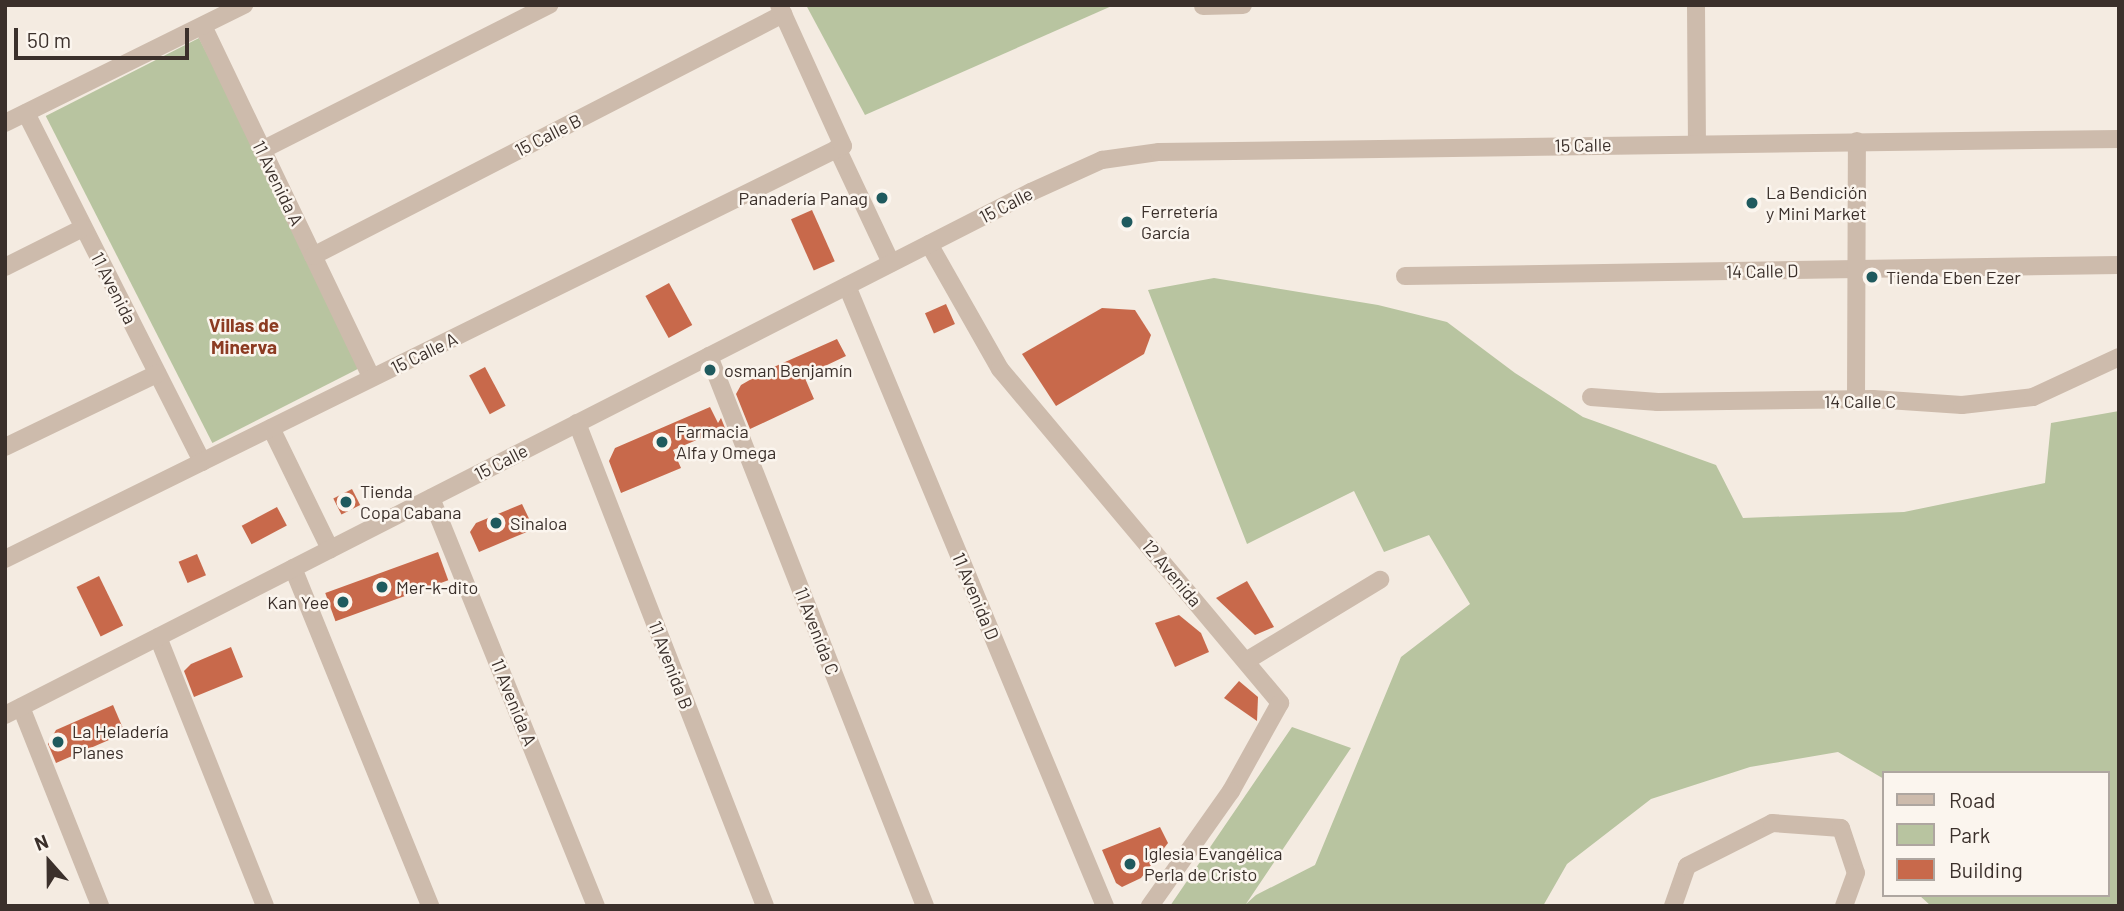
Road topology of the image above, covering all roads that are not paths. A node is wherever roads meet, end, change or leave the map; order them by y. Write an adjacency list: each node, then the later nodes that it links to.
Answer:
1 (244, 5): 7 (street)
2 (549, 5): 14 (street)
3 (1243, 5): 5 (street)
4 (1696, 5): 12 (street)
5 (1203, 6)
6 (781, 10): 13 (street); 17 (street, 15 Calle B)
7 (203, 26): 8 (street); 14 (street, 11 Avenida A)
8 (26, 113): 9 (street); 15 (street, 11 Avenida)
9 (5, 123)
10 (2119, 139): 11 (street, 15 Calle)
11 (1857, 141): 12 (street, 15 Calle); 21 (street)
12 (1697, 143): 16 (street, 15 Calle)
13 (840, 147): 18 (street); 27 (street, 15 Calle A)
14 (262, 150): 17 (street, 11 Avenida A)
15 (83, 228): 20 (street); 26 (street, 11 Avenida)
16 (929, 244): 18 (street, 15 Calle); 40 (street, 12 Avenida)
17 (313, 257): 27 (street, 11 Avenida A)
18 (891, 263): 23 (street, 15 Calle)
19 (2119, 265): 21 (street, 14 Calle D)
20 (5, 267)
21 (1856, 269): 22 (street, 14 Calle D); 29 (street)
22 (1405, 276)
23 (848, 286): 24 (street, 15 Calle); 48 (street, 11 Avenida D)
24 (709, 356): 30 (street, 15 Calle); 47 (street, 11 Avenida C)
25 (2119, 357): 29 (street, 14 Calle C)
26 (158, 374): 32 (street); 33 (street, 11 Avenida)
27 (372, 379): 31 (street, 15 Calle A)
28 (1591, 397): 29 (street, 14 Calle C)
29 (1856, 401)
30 (577, 423): 34 (street, 15 Calle); 46 (street, 11 Avenida B)
31 (271, 428): 33 (street, 15 Calle A); 35 (street)
32 (5, 447)
33 (202, 463): 36 (street, 15 Calle A)
34 (431, 498): 35 (street, 15 Calle); 45 (street, 11 Avenida A)
35 (330, 549): 37 (street, 15 Calle)
36 (5, 559)
37 (293, 568): 39 (street, 15 Calle); 44 (street)
38 (1380, 580): 40 (street)
39 (158, 637): 41 (street, 15 Calle); 43 (street)
40 (1246, 661): 49 (street, 12 Avenida)
41 (13, 711): 42 (street)
42 (100, 906)
43 (265, 906)
44 (430, 906)
45 (596, 906)
46 (765, 906)
47 (925, 906)
48 (1105, 906)
49 (1150, 906)
50 (1673, 906): 51 (street)
51 (1844, 906)

